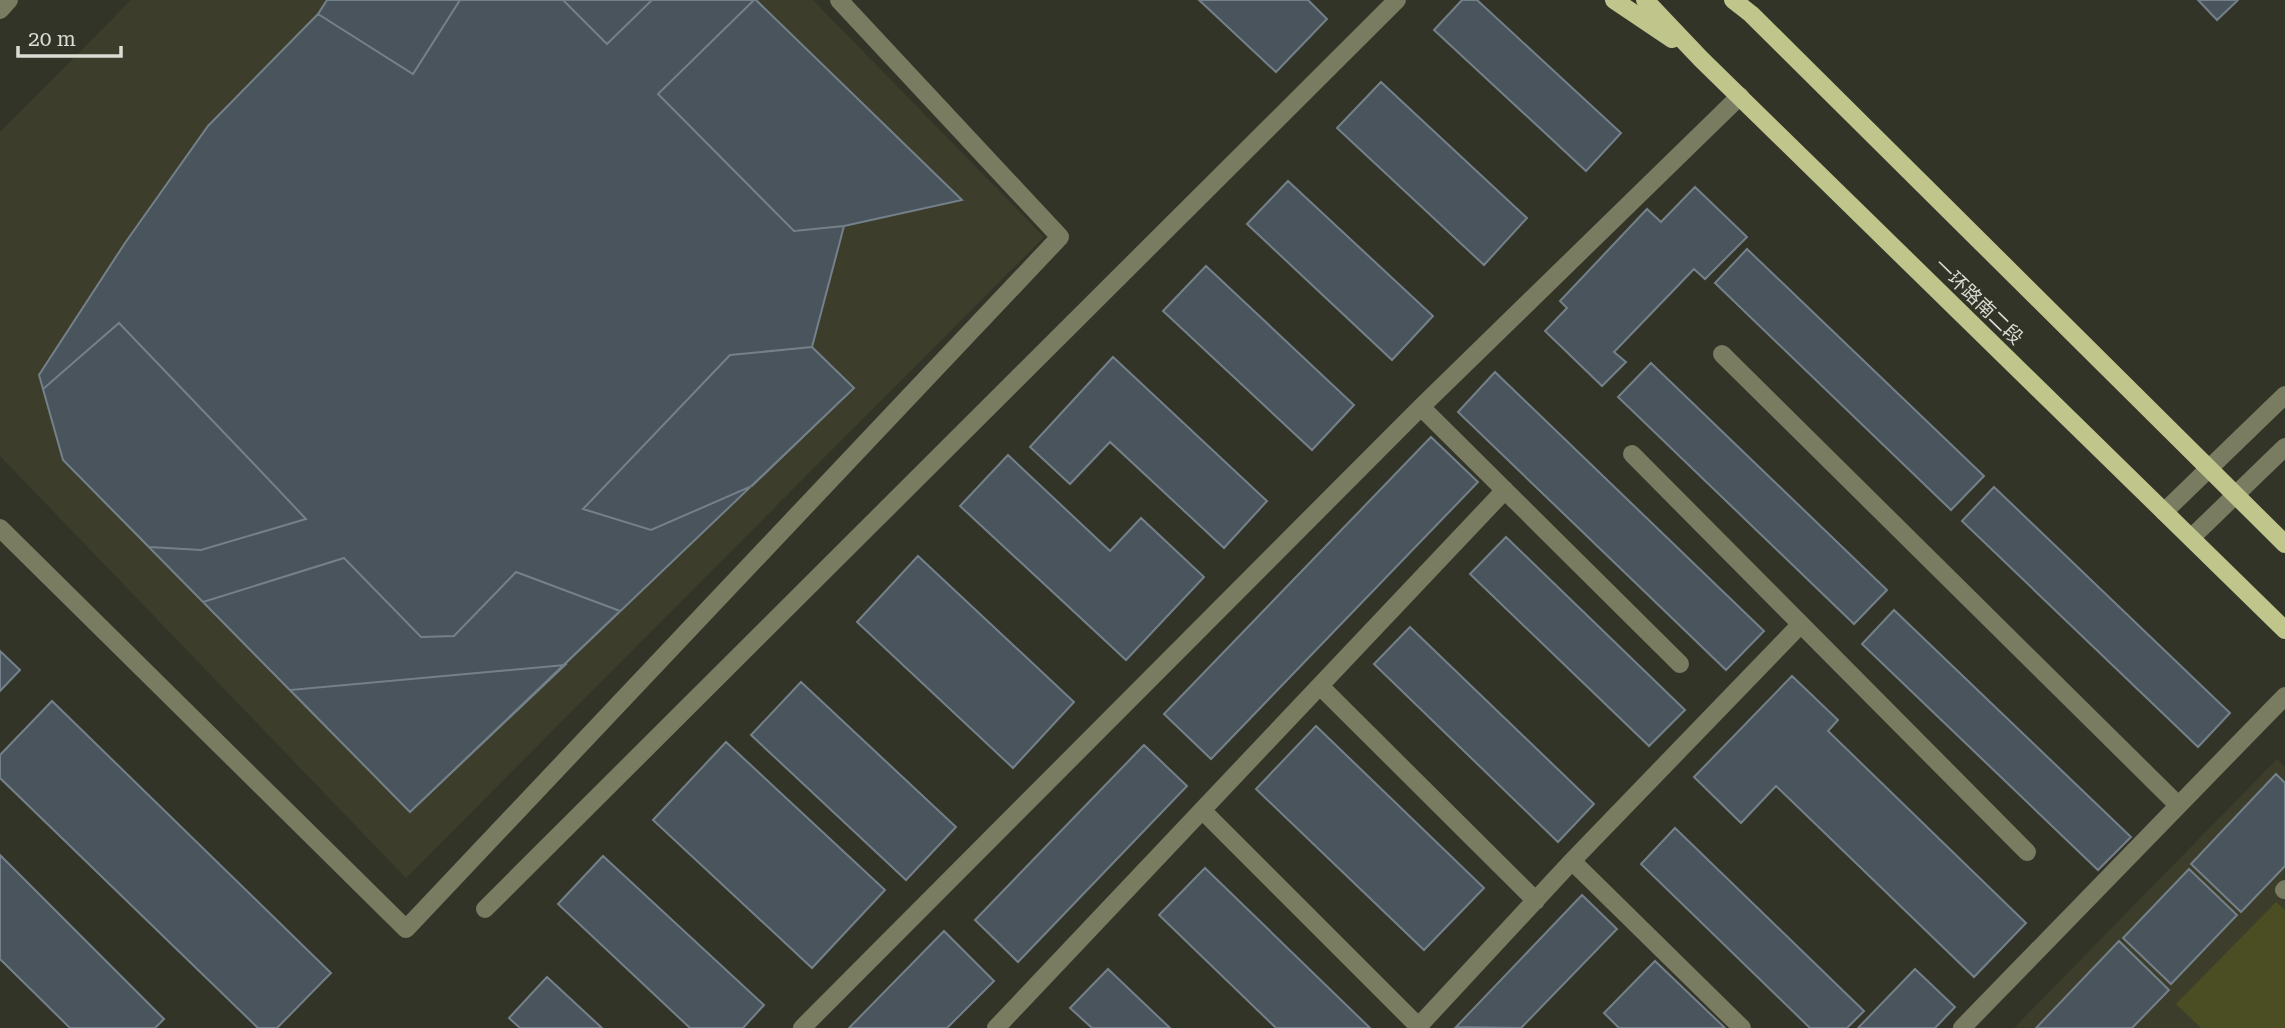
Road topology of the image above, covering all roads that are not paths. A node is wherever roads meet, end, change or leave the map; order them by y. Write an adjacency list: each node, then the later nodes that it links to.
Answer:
1 (9, 0): 8 (street)
2 (839, 0): 20 (street)
3 (1397, 0): 33 (street)
4 (1614, 0): 9 (main road)
5 (1645, 0): 9 (main road, 一环路南二段)
6 (1733, 0): 7 (main road)
7 (1745, 7): 16 (main road)
8 (0, 10)
9 (1701, 59): 10 (main road, 一环路南二段)
10 (1740, 96): 13 (street); 19 (main road, 一环路南二段)
11 (1722, 354): 28 (street)
12 (2285, 395): 16 (street)
13 (1421, 407): 17 (street); 35 (street)
14 (2285, 447): 18 (street)
15 (1632, 454): 23 (street)
16 (2209, 469): 18 (main road); 19 (street)
17 (1505, 490): 25 (street); 26 (street)
18 (2236, 495): 21 (street); 22 (main road)
19 (2164, 512): 21 (main road, 一环路南二段)
20 (0, 528)
21 (2191, 538): 24 (main road, 一环路南二段)
22 (2285, 544)
23 (1801, 624): 30 (street); 31 (street)
24 (2285, 630)
25 (1680, 664)
26 (1320, 686): 29 (street); 32 (street)
27 (2285, 696): 28 (street)
28 (2178, 805): 38 (street)
29 (1202, 810): 34 (street); 36 (street)
30 (2027, 852)
31 (1573, 861): 32 (street); 37 (street)
32 (1536, 901): 34 (street)
33 (485, 909)
34 (1417, 1027)
35 (802, 1028)
36 (996, 1028)
37 (1742, 1028)
38 (1962, 1028)

